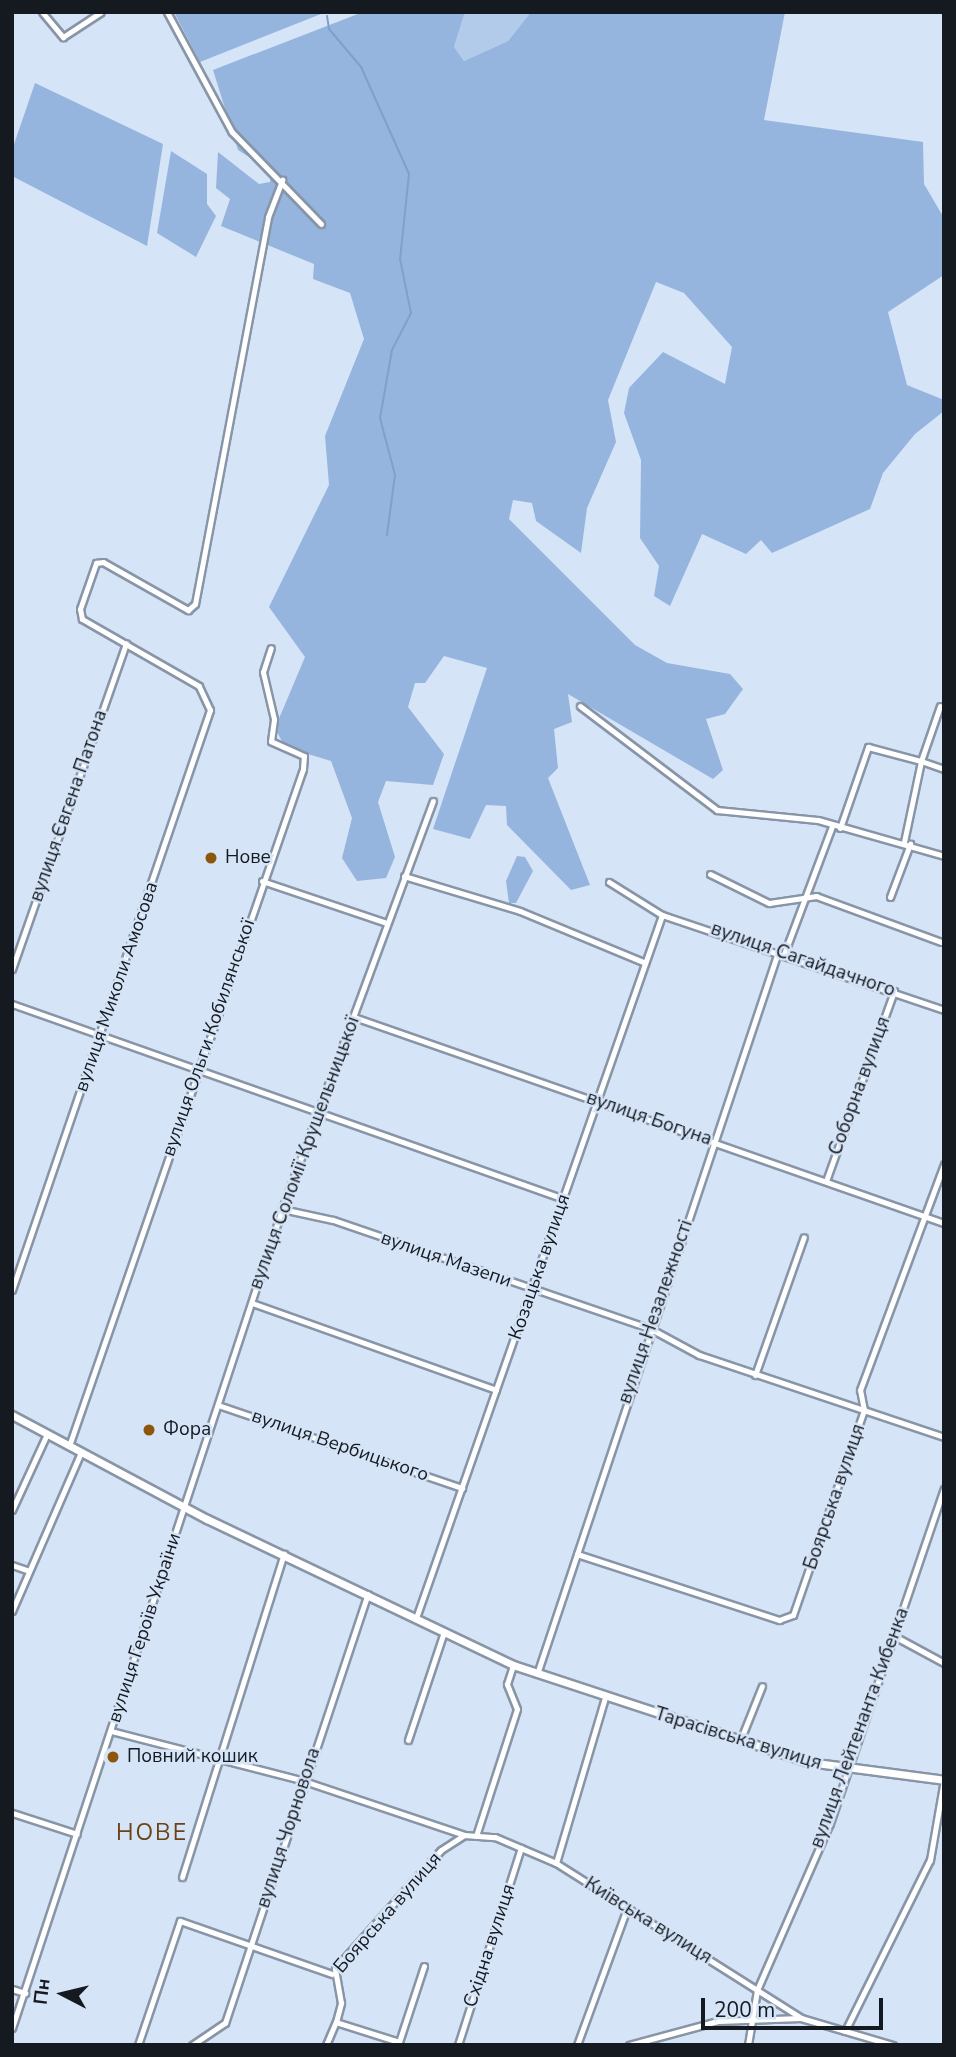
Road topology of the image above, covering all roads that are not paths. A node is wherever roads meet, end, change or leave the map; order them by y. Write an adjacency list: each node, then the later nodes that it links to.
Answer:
1 (42, 12): 2 (street)
2 (101, 12)
3 (167, 12): 4 (street)
4 (282, 180): 5 (street); 6 (street)
5 (321, 224)
6 (126, 643): 28 (street, вулиця Євгена Патона); 33 (street, вулиця Миколи Амосова)
7 (271, 648): 19 (street, вулиця Ольги Кобилянської)
8 (580, 706): 13 (street)
9 (940, 706): 10 (street)
10 (921, 761): 11 (street); 14 (street); 15 (street)
11 (944, 769)
12 (433, 801): 18 (street, вулиця Соломії Крушельницької)
13 (832, 826): 14 (street); 21 (street, вулиця Незалежності)
14 (840, 828): 15 (street)
15 (907, 843): 16 (street); 22 (street)
16 (944, 856)
17 (710, 874): 21 (street)
18 (404, 876): 24 (street, вулиця Соломії Крушельницької); 27 (street)
19 (262, 881): 24 (street); 34 (street, вулиця Ольги Кобилянської)
20 (609, 882): 23 (street, вулиця Сагайдачного)
21 (803, 896): 25 (street); 26 (street, вулиця Незалежності)
22 (890, 897)
23 (662, 915): 26 (street, вулиця Сагайдачного); 27 (street, Козацька вулиця)
24 (387, 923): 32 (street, вулиця Соломії Крушельницької)
25 (941, 942)
26 (781, 953): 29 (street, вулиця Сагайдачного); 37 (street, вулиця Незалежності)
27 (643, 962): 35 (street, Козацька вулиця)
28 (12, 969)
29 (894, 992): 31 (street, вулиця Сагайдачного); 39 (street, Соборна вулиця)
30 (12, 1004): 33 (street)
31 (944, 1010)
32 (354, 1017): 35 (street, вулиця Богуна); 36 (street, вулиця Соломії Крушельницької)
33 (99, 1036): 34 (street); 45 (street, вулиця Миколи Амосова)
34 (200, 1069): 36 (street); 56 (street, вулиця Ольги Кобилянської)
35 (598, 1101): 37 (street, вулиця Богуна); 40 (street, Козацька вулиця)
36 (318, 1111): 40 (street); 41 (street, вулиця Соломії Крушельницької)
37 (714, 1141): 39 (street, вулиця Богуна); 48 (street, вулиця Незалежності)
38 (944, 1164): 42 (street, Боярська вулиця)
39 (826, 1181): 42 (street, вулиця Богуна)
40 (564, 1199): 46 (street, Козацька вулиця)
41 (282, 1209): 46 (street, вулиця Мазепи); 47 (street, вулиця Соломії Крушельницької)
42 (925, 1217): 43 (street, вулиця Богуна); 52 (street, Боярська вулиця)
43 (944, 1223)
44 (804, 1237): 49 (street)
45 (12, 1290)
46 (533, 1290): 48 (street, вулиця Мазепи); 50 (street, Козацька вулиця)
47 (252, 1303): 50 (street); 51 (street, вулиця Соломії Крушельницької)
48 (649, 1328): 49 (street, вулиця Мазепи); 62 (street, вулиця Незалежності)
49 (755, 1375): 52 (street, вулиця Мазепи)
50 (496, 1390): 58 (street, Козацька вулиця)
51 (218, 1405): 58 (street, вулиця Вербицького); 60 (street, вулиця Соломії Крушельницької)
52 (864, 1410): 55 (street, вулиця Мазепи); 62 (street, Боярська вулиця)
53 (12, 1415): 54 (street, Тарасівська вулиця)
54 (47, 1434): 56 (street, Тарасівська вулиця); 61 (street)
55 (944, 1437)
56 (69, 1446): 57 (street, Тарасівська вулиця)
57 (81, 1452): 60 (street, Тарасівська вулиця); 65 (street)
58 (462, 1488): 68 (street, Козацька вулиця)
59 (944, 1489): 70 (street, вулиця Лейтенанта Кибенка)
60 (184, 1507): 63 (street, Тарасівська вулиця); 76 (street, вулиця Героїв України)
61 (12, 1510)
62 (577, 1554): 73 (street, вулиця Незалежності)
63 (284, 1555): 66 (street, Тарасівська вулиця); 79 (street)
64 (12, 1564): 65 (street)
65 (29, 1572): 67 (street)
66 (368, 1594): 68 (street, Тарасівська вулиця); 82 (street, вулиця Чорновола)
67 (12, 1611)
68 (416, 1618): 69 (street, Тарасівська вулиця)
69 (444, 1632): 72 (street, Тарасівська вулиця); 77 (street)
70 (894, 1636): 71 (street); 80 (street, вулиця Лейтенанта Кибенка)
71 (944, 1663)
72 (513, 1665): 73 (street, Тарасівська вулиця); 86 (street)
73 (537, 1674): 75 (street, Тарасівська вулиця)
74 (762, 1686): 78 (street)
75 (605, 1698): 78 (street, Тарасівська вулиця); 88 (street)
76 (111, 1731): 79 (street, Київська вулиця); 84 (street, вулиця Героїв України)
77 (408, 1740)
78 (740, 1741): 80 (street, Тарасівська вулиця)
79 (221, 1760): 82 (street, Київська вулиця); 89 (street)
80 (849, 1770): 81 (street, Тарасівська вулиця); 95 (street, вулиця Лейтенанта Кибенка)
81 (944, 1780): 101 (street)
82 (304, 1782): 85 (street, Київська вулиця); 91 (street, вулиця Чорновола)
83 (12, 1813): 84 (street)
84 (77, 1834): 96 (street, вулиця Героїв України)
85 (464, 1835): 86 (street, Київська вулиця); 93 (street, Боярська вулиця)
86 (476, 1836): 87 (street, Київська вулиця)
87 (521, 1848): 88 (street, Київська вулиця); 107 (street, Східна вулиця)
88 (556, 1863): 90 (street, Київська вулиця)
89 (182, 1877)
90 (627, 1908): 95 (street, Київська вулиця); 108 (street)
91 (251, 1942): 93 (street); 103 (street); 104 (street, вулиця Чорновола)
92 (424, 1966): 102 (street)
93 (332, 1974): 99 (street, Боярська вулиця)
94 (12, 1989): 96 (street)
95 (757, 1990): 97 (street, вулиця Лейтенанта Кибенка); 98 (street, Київська вулиця)
96 (24, 1993): 100 (street, вулиця Героїв України)
97 (754, 2018): 98 (street); 109 (street); 110 (street, вулиця Лейтенанта Кибенка)
98 (801, 2018): 101 (street, Київська вулиця)
99 (336, 2022): 102 (street); 105 (street)
100 (12, 2028)
101 (845, 2031): 111 (street, Київська вулиця)
102 (399, 2042): 106 (street)
103 (138, 2045)
104 (192, 2045)
105 (326, 2045)
106 (408, 2045)
107 (458, 2045)
108 (578, 2045)
109 (629, 2045)
110 (748, 2045)
111 (893, 2045)

